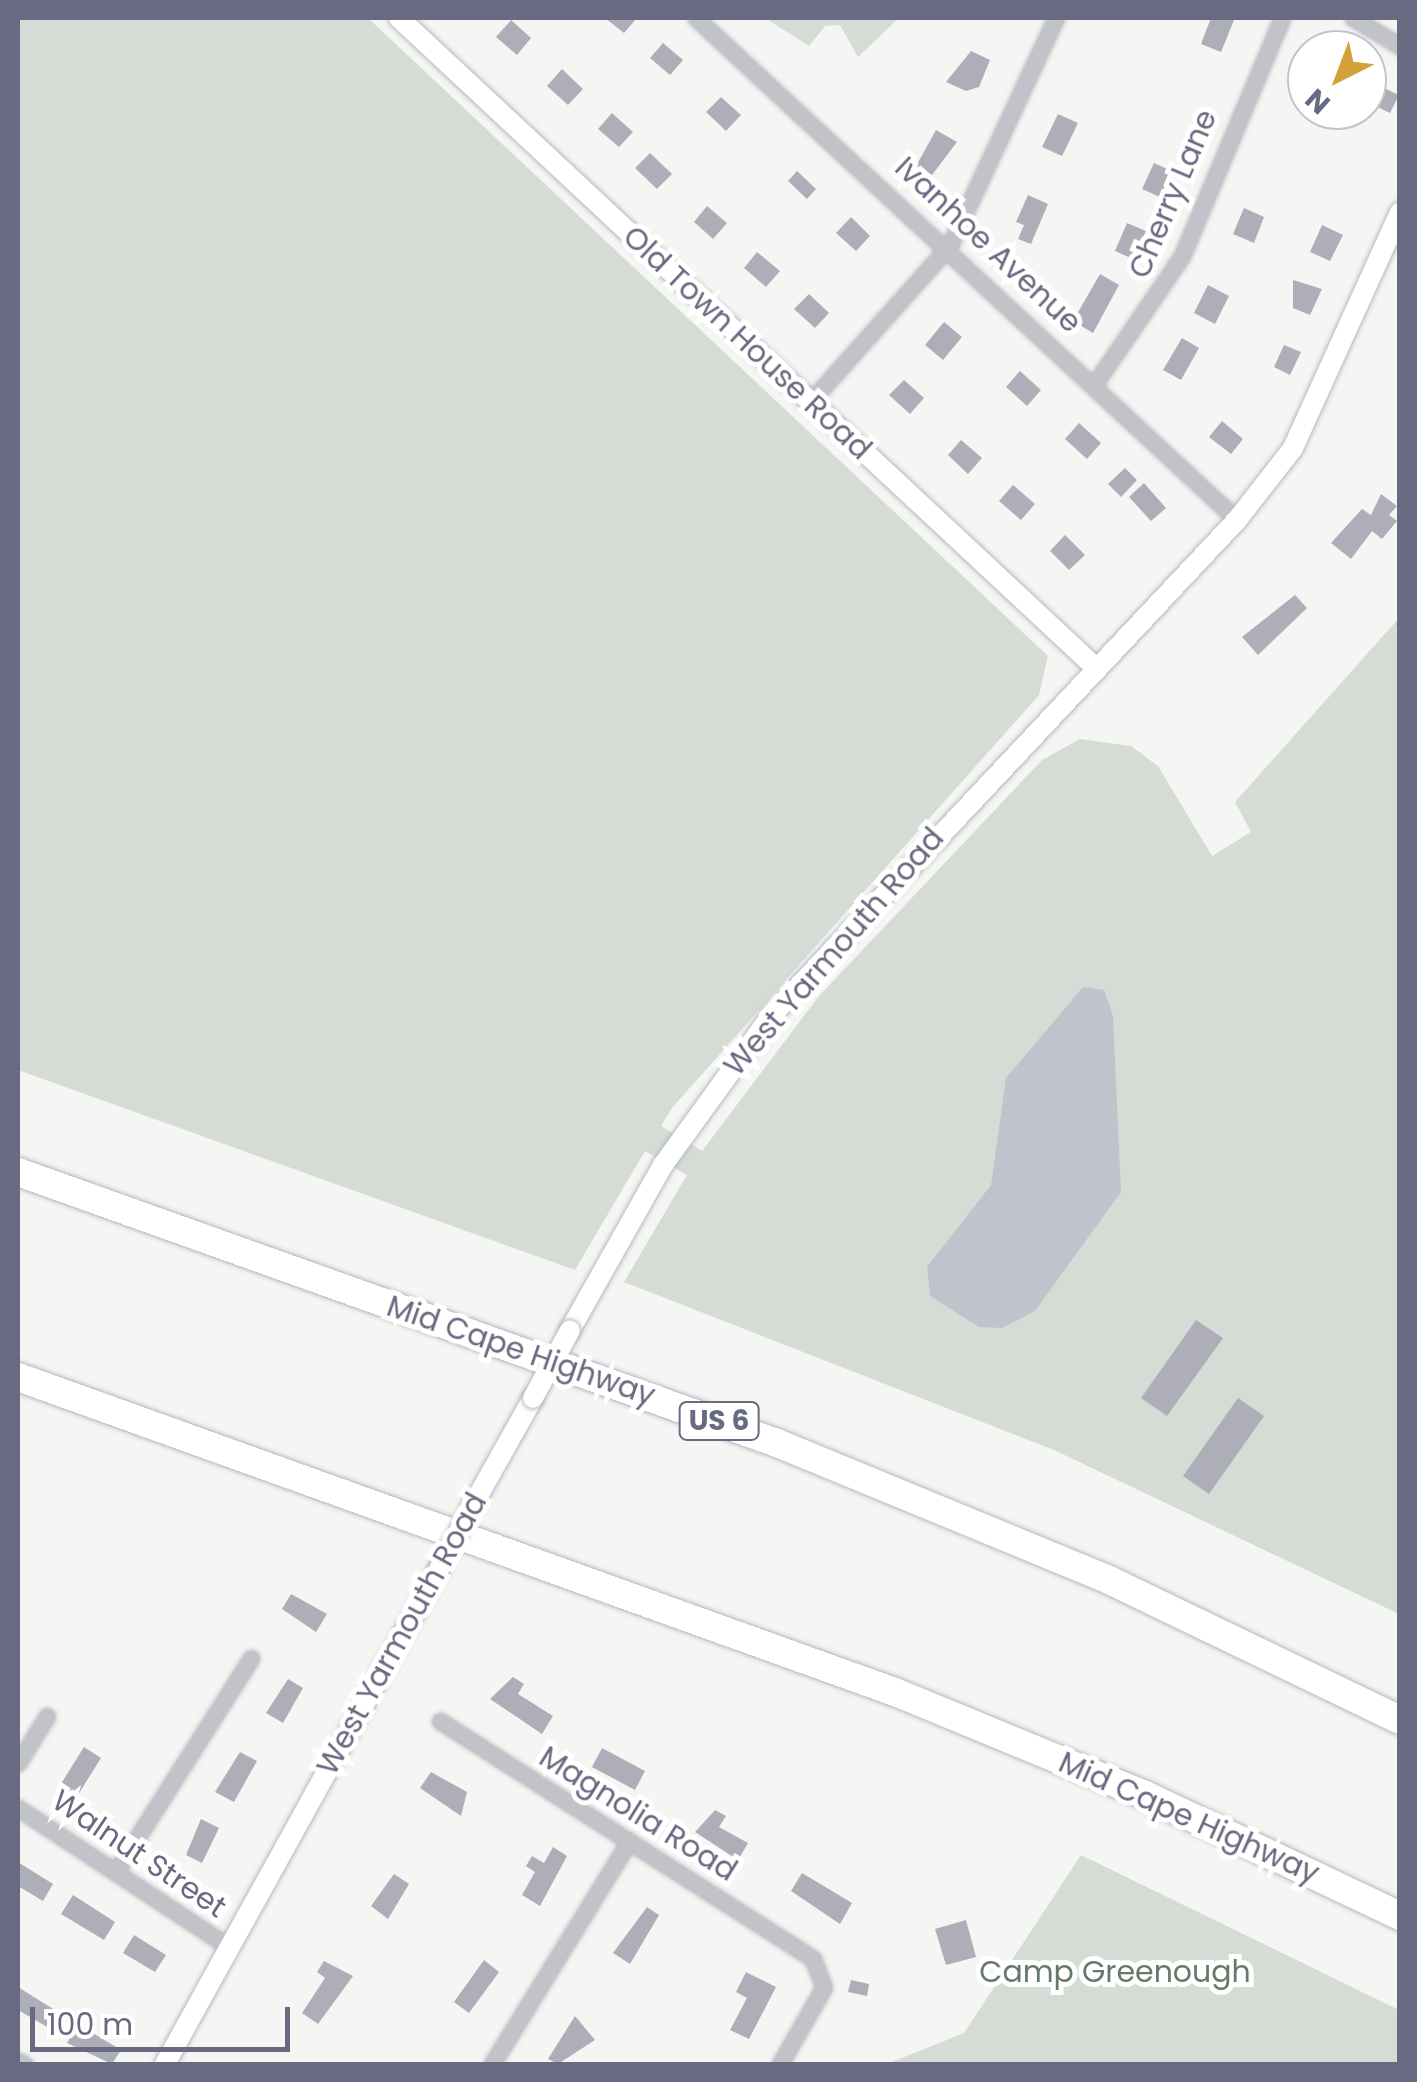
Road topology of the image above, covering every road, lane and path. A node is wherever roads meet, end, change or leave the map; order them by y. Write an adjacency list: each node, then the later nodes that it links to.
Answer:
1 (399, 18): 10 (main road, Old Town House Road)
2 (696, 18): 8 (street, Ivanhoe Avenue)
3 (1056, 18): 8 (street)
4 (1282, 18): 9 (street, Cherry Lane)
5 (1353, 18): 6 (street)
6 (1400, 46)
7 (1400, 212): 11 (main road, West Yarmouth Road)
8 (950, 245): 9 (street, Ivanhoe Avenue); 10 (street)
9 (1096, 382): 11 (street, Ivanhoe Avenue)
10 (810, 402): 12 (main road, Old Town House Road)
11 (1237, 520): 12 (main road, West Yarmouth Road)
12 (1096, 668): 24 (main road, West Yarmouth Road, bridge)
13 (18, 1172): 17 (highway, Mid Cape Highway / US 6)
14 (18, 1377): 23 (highway, Mid Cape Highway)
15 (250, 1658): 22 (street)
16 (46, 1716): 19 (street)
17 (1400, 1720)
18 (440, 1721): 21 (street, Magnolia Road)
19 (18, 1763)
20 (18, 1808): 22 (street, Walnut Street)
21 (629, 1842): 28 (street); 29 (street, Magnolia Road)
22 (116, 1871): 24 (street, Walnut Street)
23 (1400, 1916)
24 (230, 1948): 27 (main road, West Yarmouth Road)
25 (18, 2061): 26 (street)
26 (24, 2064)
27 (166, 2064)
28 (492, 2064)
29 (780, 2064)

